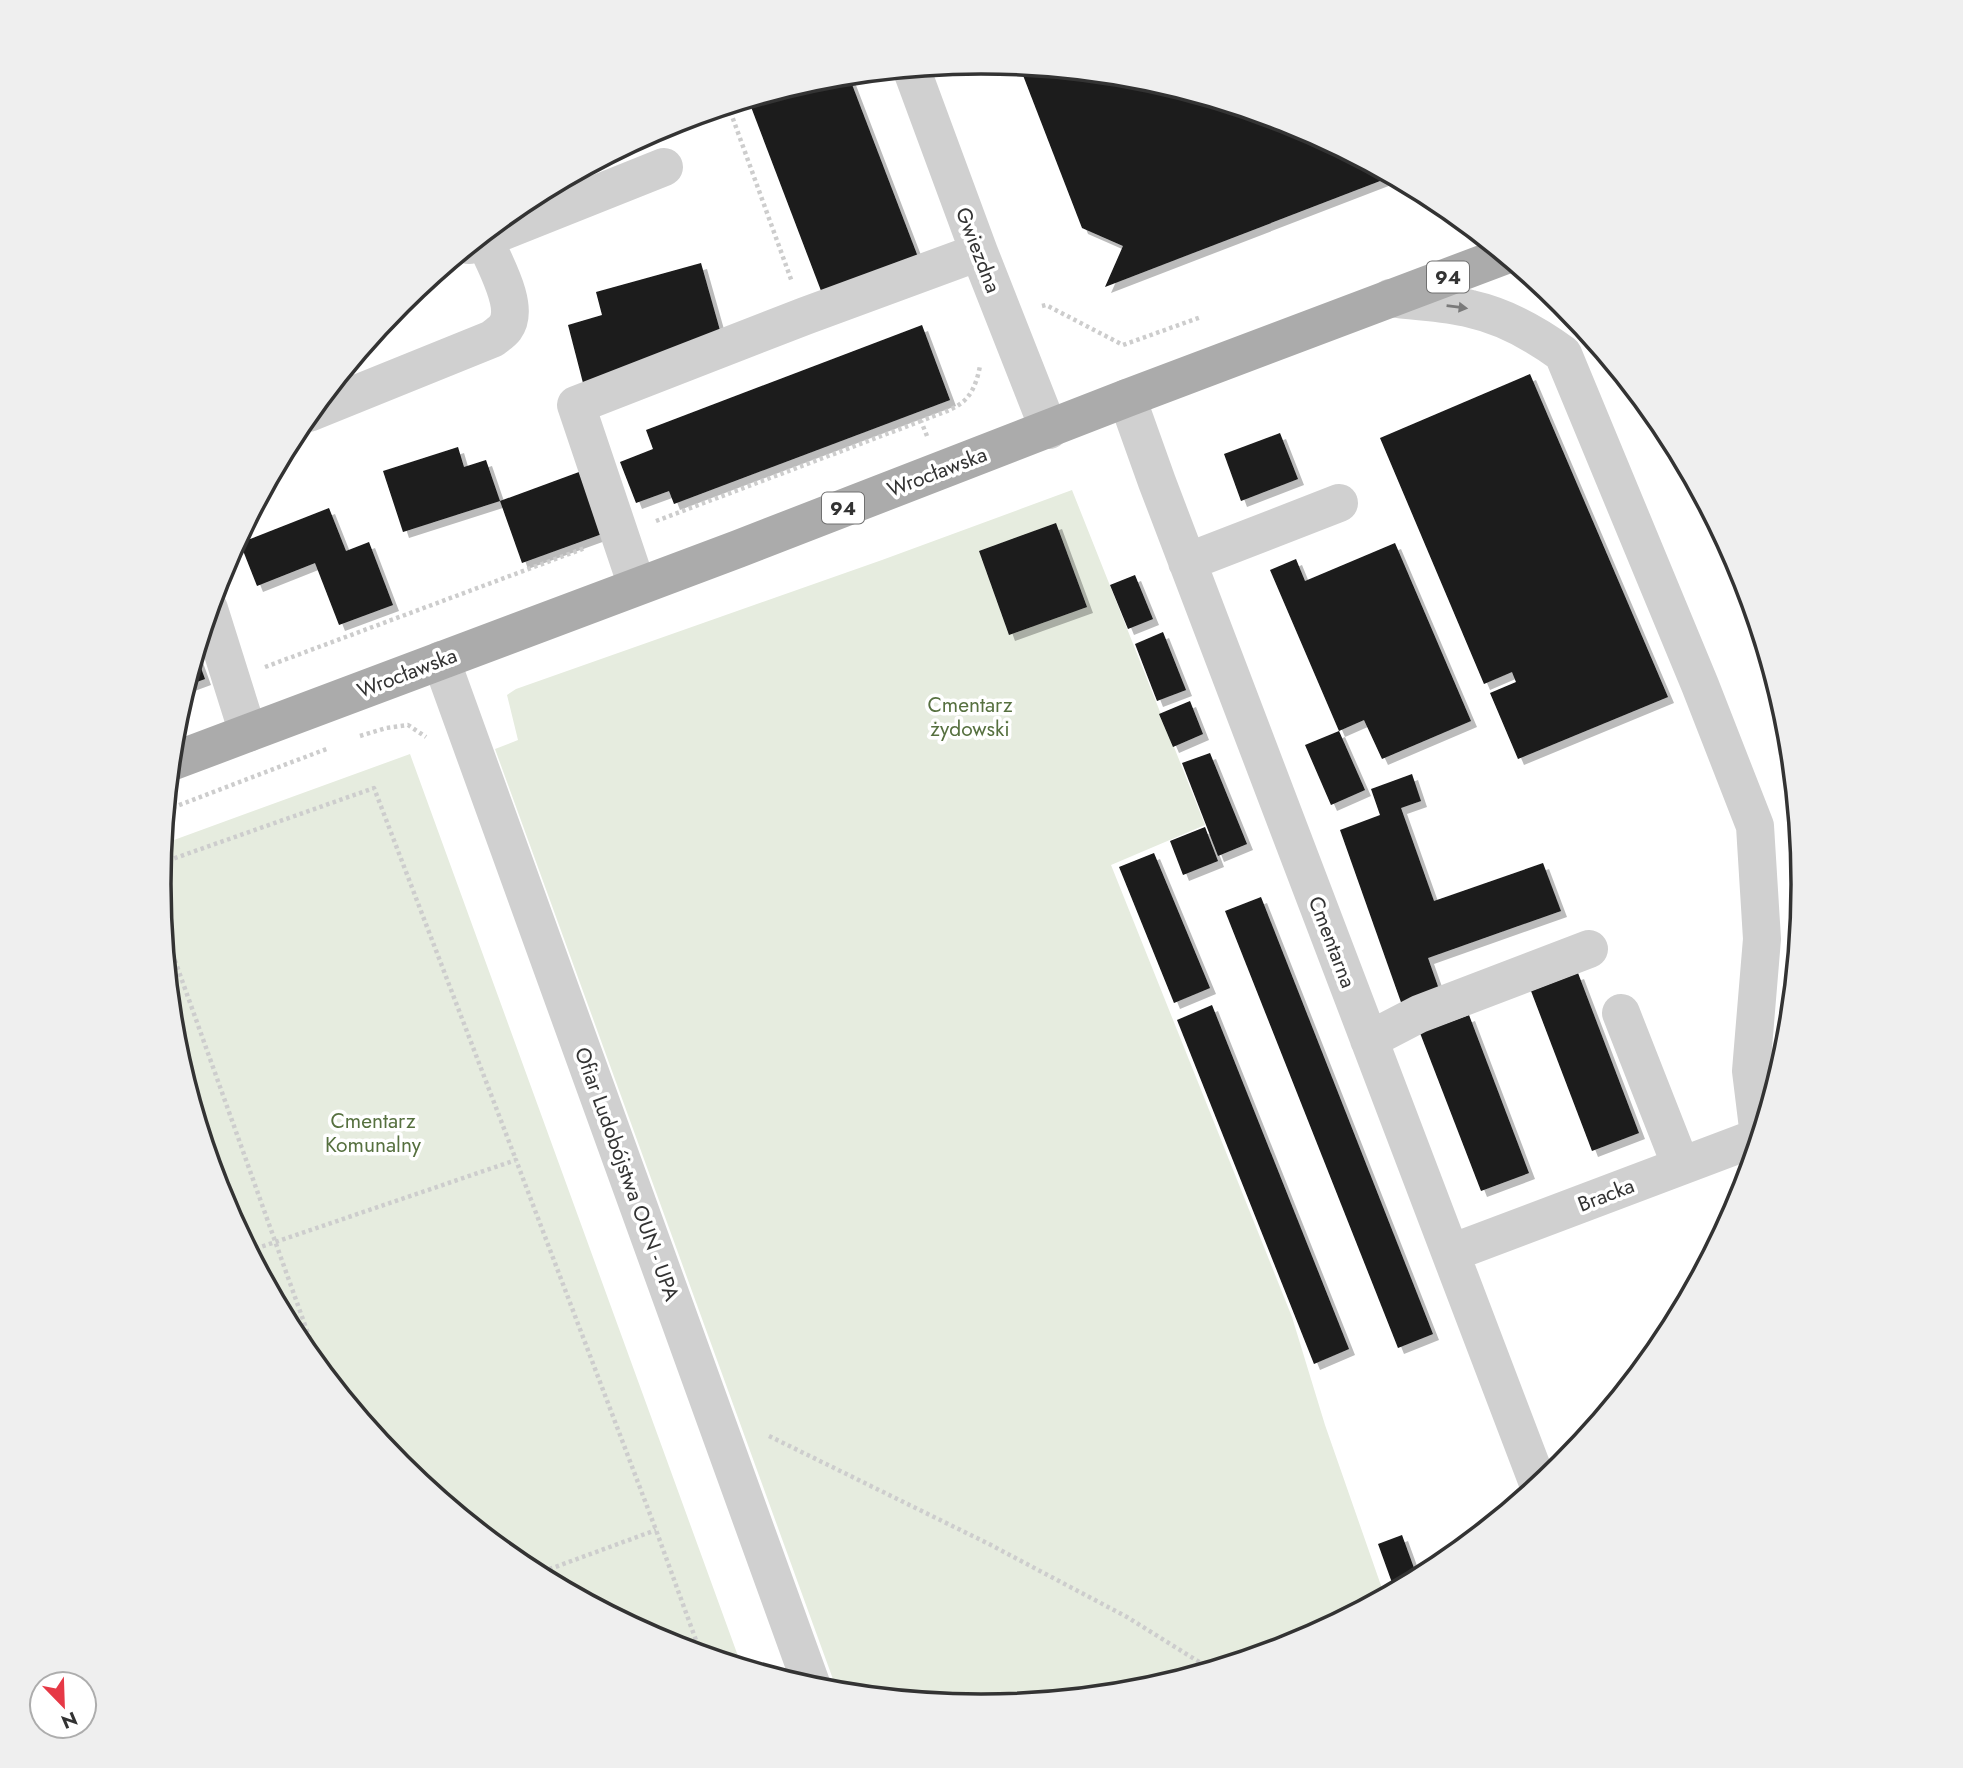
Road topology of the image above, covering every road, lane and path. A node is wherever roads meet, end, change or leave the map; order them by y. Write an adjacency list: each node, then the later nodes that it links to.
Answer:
1 (914, 76): 6 (street, Gwiezdna)
2 (731, 114): 9 (path)
3 (664, 167): 4 (street)
4 (499, 233)
5 (480, 247): 11 (street)
6 (979, 252): 9 (street); 12 (street, Gwiezdna)
7 (1496, 259): 8 (main road, Wrocławska / 94)
8 (1390, 298): 10 (main road, Wrocławska / 94); 29 (street, one-way to 29)
9 (804, 316): 15 (street)
10 (1127, 398): 12 (main road, Wrocławska / 94); 14 (street, Cmentarna)
11 (328, 405)
12 (1049, 429): 15 (main road, Wrocławska / 94)
13 (1339, 503): 14 (street)
14 (1187, 562): 28 (street, Cmentarna)
15 (637, 586): 17 (main road, Wrocławska / 94)
16 (214, 624): 18 (street)
17 (441, 660): 18 (main road, Wrocławska / 94); 20 (street, Ofiar Ludobójstwa OUN - UPA)
18 (248, 733): 22 (main road, Wrocławska / 94)
19 (360, 736): 20 (path)
20 (472, 745): 43 (street, Ofiar Ludobójstwa OUN - UPA)
21 (334, 746): 23 (path)
22 (181, 758)
23 (175, 806)
24 (172, 859): 31 (path)
25 (1589, 949): 28 (street)
26 (175, 961): 33 (path)
27 (1621, 1013): 32 (street)
28 (1369, 1040): 35 (street, Cmentarna)
29 (1757, 1117)
30 (1751, 1140): 32 (street, Bracka)
31 (516, 1160): 33 (path); 39 (path)
32 (1681, 1166): 35 (street, Bracka)
33 (276, 1242): 34 (path); 36 (path)
34 (258, 1248)
35 (1451, 1254): 38 (street, Cmentarna)
36 (309, 1335)
37 (769, 1436): 42 (path)
38 (1535, 1475)
39 (656, 1530): 40 (path); 41 (path)
40 (549, 1569)
41 (697, 1642)
42 (1202, 1664)
43 (808, 1675)

